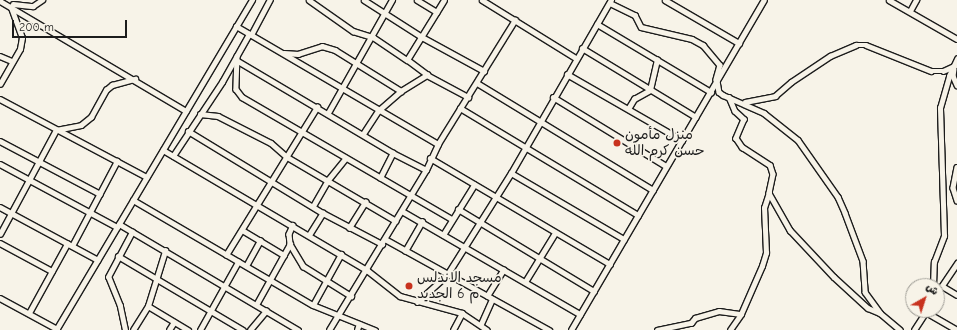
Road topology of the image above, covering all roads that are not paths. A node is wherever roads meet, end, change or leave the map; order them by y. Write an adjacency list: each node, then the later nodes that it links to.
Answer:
1 (42, 0): 16 (street)
2 (252, 0): 22 (street)
3 (270, 0): 23 (street)
4 (309, 0): 24 (street)
5 (364, 0): 19 (street)
6 (392, 0): 19 (street)
7 (417, 0): 18 (street)
8 (444, 0): 18 (street)
9 (482, 0): 20 (street)
10 (665, 0): 27 (street)
11 (764, 0): 27 (street)
12 (889, 0): 17 (street)
13 (916, 0): 17 (street)
14 (0, 1): 16 (street)
15 (610, 1): 21 (street); 47 (street)
16 (13, 4): 36 (street); 42 (street)
17 (910, 11): 26 (street)
18 (437, 12): 25 (street)
19 (386, 14): 24 (street); 25 (street)
20 (515, 20): 32 (street); 39 (street)
21 (596, 24): 28 (street); 35 (street)
22 (236, 26): 23 (street); 60 (street)
23 (250, 34): 29 (street); 31 (street)
24 (373, 37): 34 (street); 37 (street)
25 (422, 37): 34 (street); 39 (street)
26 (957, 39)
27 (739, 43): 43 (street)
28 (582, 48): 32 (street); 49 (street)
29 (282, 53): 37 (street); 48 (street)
30 (0, 56): 36 (street)
31 (237, 58): 57 (street); 63 (street); 68 (street)
32 (576, 58): 40 (street)
33 (957, 59): 38 (street)
34 (407, 60): 41 (street)
35 (657, 60): 49 (street); 51 (street)
36 (12, 61): 45 (street)
37 (357, 64): 48 (street); 50 (street)
38 (954, 66): 46 (street); 56 (street); 148 (street)
39 (484, 72): 44 (street)
40 (567, 74): 54 (street); 59 (street)
41 (428, 75): 50 (street); 52 (street)
42 (135, 79): 60 (street); 66 (street)
43 (717, 82): 47 (street); 53 (street)
44 (477, 83): 52 (street); 65 (street)
45 (0, 84)
46 (957, 85)
47 (714, 86): 51 (street)
48 (342, 88): 61 (street); 62 (street)
49 (650, 90): 59 (street); 64 (street)
50 (401, 91): 61 (street)
51 (711, 92): 64 (street)
52 (468, 97): 58 (street)
53 (728, 97): 56 (street); 94 (street)
54 (553, 98): 65 (street); 83 (street)
55 (0, 99): 66 (street)
56 (744, 102): 168 (street)
57 (317, 106): 62 (street); 68 (street)
58 (460, 108): 72 (street); 73 (street)
59 (628, 109): 70 (street)
60 (186, 111): 74 (street)
61 (378, 111): 69 (street); 72 (street)
62 (328, 113): 69 (street)
63 (200, 114): 67 (street); 77 (street)
64 (696, 117): 70 (street)
65 (539, 123): 73 (street); 93 (street)
66 (56, 130): 80 (street); 81 (street)
67 (188, 132): 76 (street); 90 (street)
68 (302, 132): 77 (street); 78 (street)
69 (363, 134): 75 (street)
70 (682, 140): 83 (street)
71 (0, 141): 81 (street)
72 (438, 144): 79 (street)
73 (525, 149): 86 (street); 109 (street)
74 (163, 150): 76 (street); 87 (street)
75 (393, 153): 85 (street); 88 (street)
76 (173, 156): 101 (street)
77 (287, 157): 90 (street); 91 (street)
78 (346, 158): 88 (street); 91 (street)
79 (430, 158): 85 (street); 92 (street)
80 (117, 161): 87 (street); 95 (street)
81 (39, 162): 89 (street); 95 (street)
82 (0, 164): 89 (street)
83 (666, 166): 93 (street)
84 (957, 167): 99 (street)
85 (426, 170): 96 (street)
86 (511, 173): 97 (street); 124 (street)
87 (147, 177): 98 (street)
88 (380, 178): 96 (street)
89 (30, 180): 106 (street); 107 (street)
90 (270, 180): 101 (street); 102 (street)
91 (328, 180): 100 (street); 102 (street)
92 (474, 186): 97 (street); 104 (street)
93 (653, 190): 109 (street)
94 (769, 193): 168 (street); 170 (street)
95 (100, 194): 106 (street)
96 (411, 196): 105 (street); 110 (street)
97 (494, 197): 113 (street); 119 (street)
98 (133, 200): 114 (street); 134 (street)
99 (957, 200)
100 (365, 202): 111 (street); 116 (street)
101 (257, 205): 115 (street); 117 (street)
102 (313, 206): 108 (street)
103 (0, 207): 107 (street)
104 (458, 209): 110 (street); 113 (street)
105 (402, 211): 111 (street); 112 (street)
106 (90, 212): 114 (street); 129 (street)
107 (11, 213): 120 (street); 129 (street)
108 (323, 213): 116 (street); 121 (street)
109 (638, 215): 124 (street)
110 (452, 219): 122 (street)
111 (396, 221): 123 (street)
112 (422, 222): 122 (street); 132 (street)
113 (479, 222): 130 (street); 137 (street)
114 (118, 225): 118 (street); 138 (street)
115 (293, 225): 121 (street); 127 (street)
116 (350, 228): 128 (street)
117 (242, 230): 125 (street); 134 (street)
118 (132, 232): 131 (street); 136 (street)
119 (555, 233): 137 (street); 140 (street)
120 (0, 234)
121 (309, 235): 133 (street)
122 (443, 235): 130 (street)
123 (385, 239): 128 (street); 132 (street)
124 (624, 239): 140 (street)
125 (260, 241): 135 (street); 142 (street)
126 (0, 243): 145 (street)
127 (290, 244): 135 (street); 150 (street)
128 (382, 244): 143 (street)
129 (70, 245): 138 (street); 145 (street)
130 (464, 247): 144 (street); 146 (street)
131 (165, 251): 147 (street); 153 (street)
132 (406, 251): 146 (street)
133 (341, 254): 143 (street); 150 (street)
134 (226, 255): 139 (street)
135 (284, 255): 149 (street)
136 (118, 256): 147 (street); 178 (street)
137 (540, 257): 151 (street); 155 (street)
138 (98, 260): 177 (street)
139 (238, 262): 142 (street); 153 (street)
140 (610, 264): 155 (street)
141 (957, 264): 152 (street)
142 (246, 266): 149 (street)
143 (367, 270): 157 (street); 160 (street)
144 (503, 270): 151 (street); 158 (street)
145 (52, 271): 166 (street)
146 (447, 275): 158 (street); 160 (street)
147 (156, 278): 163 (street); 165 (street)
148 (933, 278)
149 (270, 280): 161 (street); 162 (street)
150 (327, 280): 157 (street); 162 (street)
151 (525, 282): 169 (street)
152 (945, 282)
153 (226, 287): 161 (street); 165 (street)
154 (945, 288): 156 (street)
155 (594, 290): 169 (street)
156 (957, 295)
157 (351, 296): 171 (street)
158 (490, 297): 176 (street); 191 (street)
159 (0, 298): 166 (street)
160 (417, 302): 167 (street)
161 (256, 305): 164 (street)
162 (313, 305): 171 (street)
163 (148, 306): 174 (street); 179 (street)
164 (266, 311): 184 (street); 185 (street)
165 (212, 312): 182 (street); 183 (street)
166 (29, 313): 177 (street)
167 (462, 313): 176 (street); 189 (street)
168 (880, 313): 195 (street)
169 (580, 314): 192 (street)
170 (741, 314): 193 (street); 194 (street)
171 (339, 316): 175 (street); 186 (street)
172 (922, 318): 196 (street)
173 (937, 318): 197 (street)
174 (174, 322): 180 (street); 181 (street)
175 (359, 324): 187 (street); 188 (street)
176 (481, 324): 190 (street)
177 (57, 329)
178 (125, 330)
179 (133, 330)
180 (169, 330)
181 (188, 330)
182 (200, 330)
183 (243, 330)
184 (250, 330)
185 (298, 330)
186 (329, 330)
187 (357, 330)
188 (375, 330)
189 (453, 330)
190 (487, 330)
191 (549, 330)
192 (571, 330)
193 (657, 330)
194 (730, 330)
195 (900, 330)
196 (914, 330)
197 (957, 330)

